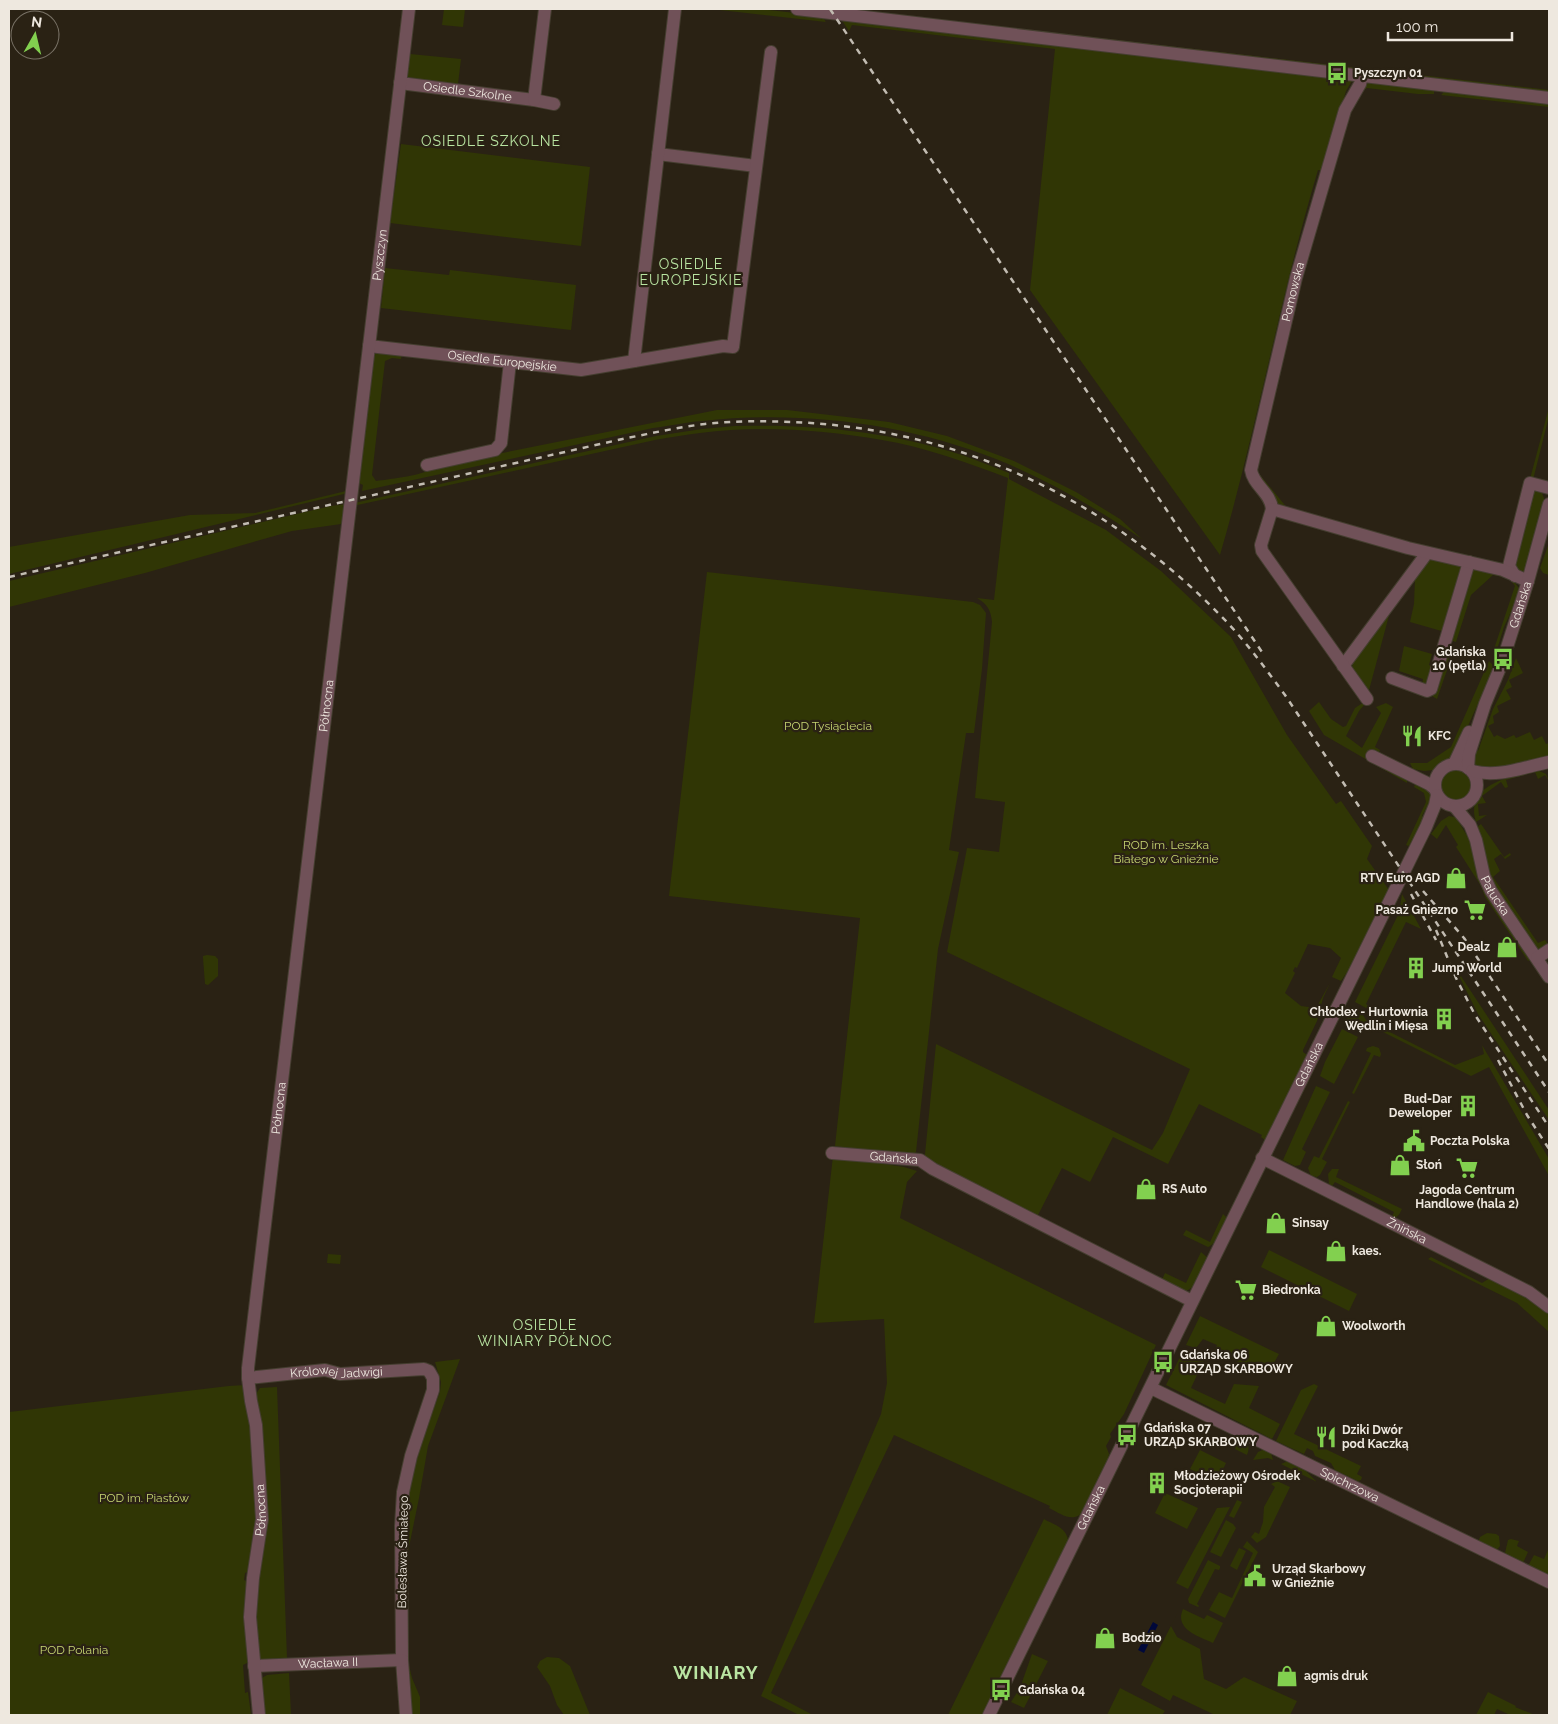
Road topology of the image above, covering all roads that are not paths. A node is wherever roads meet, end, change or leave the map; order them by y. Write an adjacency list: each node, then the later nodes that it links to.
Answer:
1 (409, 9): 7 (street, Pyszczyn)
2 (545, 9): 9 (street)
3 (675, 9): 11 (street)
4 (797, 9): 6 (street)
5 (771, 52): 12 (street, Osiedle Europejskie)
6 (1362, 76): 8 (street); 20 (street, Pomowska)
7 (400, 83): 9 (street, Osiedle Szkolne); 13 (street, Pyszczyn)
8 (1549, 98)
9 (534, 100): 10 (street, Osiedle Szkolne)
10 (554, 104)
11 (658, 154): 12 (street); 14 (street)
12 (756, 166): 14 (street, Osiedle Europejskie)
13 (369, 346): 15 (street, Osiedle Europejskie); 18 (street, Pyszczyn)
14 (634, 361): 15 (street, Osiedle Europejskie)
15 (510, 362): 16 (street)
16 (426, 465)
17 (1549, 488): 23 (street)
18 (351, 500): 50 (street, Północna)
19 (1549, 504): 24 (street, Gdańska)
20 (1272, 509): 21 (street); 25 (street)
21 (1427, 553): 22 (street); 25 (street)
22 (1469, 562): 23 (street); 26 (street)
23 (1515, 576): 24 (street)
24 (1528, 581): 28 (street, Gdańska)
25 (1344, 666): 27 (street)
26 (1392, 678)
27 (1367, 700)
28 (1485, 704): 30 (street, Gdańska); 32 (street, Gdańska)
29 (1372, 756): 34 (street)
30 (1454, 764): 32 (street); 35 (street)
31 (1547, 766): 33 (street)
32 (1470, 770): 33 (street); 36 (street)
33 (1510, 771): 36 (street)
34 (1408, 773): 35 (street); 37 (street)
35 (1438, 774): 37 (street)
36 (1477, 788): 38 (street)
37 (1436, 792): 39 (street); 41 (street, Gdańska)
38 (1472, 800): 39 (street); 40 (street, Pałucka)
39 (1453, 806): 40 (street, Pałucka); 41 (street, Gdańska)
40 (1470, 824): 43 (street, Pałucka)
41 (1426, 827): 46 (street, Gdańska)
42 (1549, 950): 43 (street)
43 (1537, 958): 44 (street, Pałucka)
44 (1549, 977)
45 (832, 1153): 47 (street, Gdańska)
46 (1262, 1158): 47 (street, Gdańska); 48 (street, Żnińska)
47 (1192, 1301): 51 (street, Gdańska)
48 (1549, 1307)
49 (424, 1369): 50 (street, Królowej Jadwigi); 53 (street, Bolesława Śmiałego)
50 (248, 1378): 54 (street, Północna)
51 (1150, 1388): 52 (street, Spichrzowa); 57 (street, Gdańska)
52 (1549, 1582)
53 (402, 1660): 54 (street, Wacława II); 56 (street, Bolesława Śmiałego)
54 (254, 1666): 55 (street, Północna)
55 (259, 1715)
56 (406, 1715)
57 (989, 1715)

